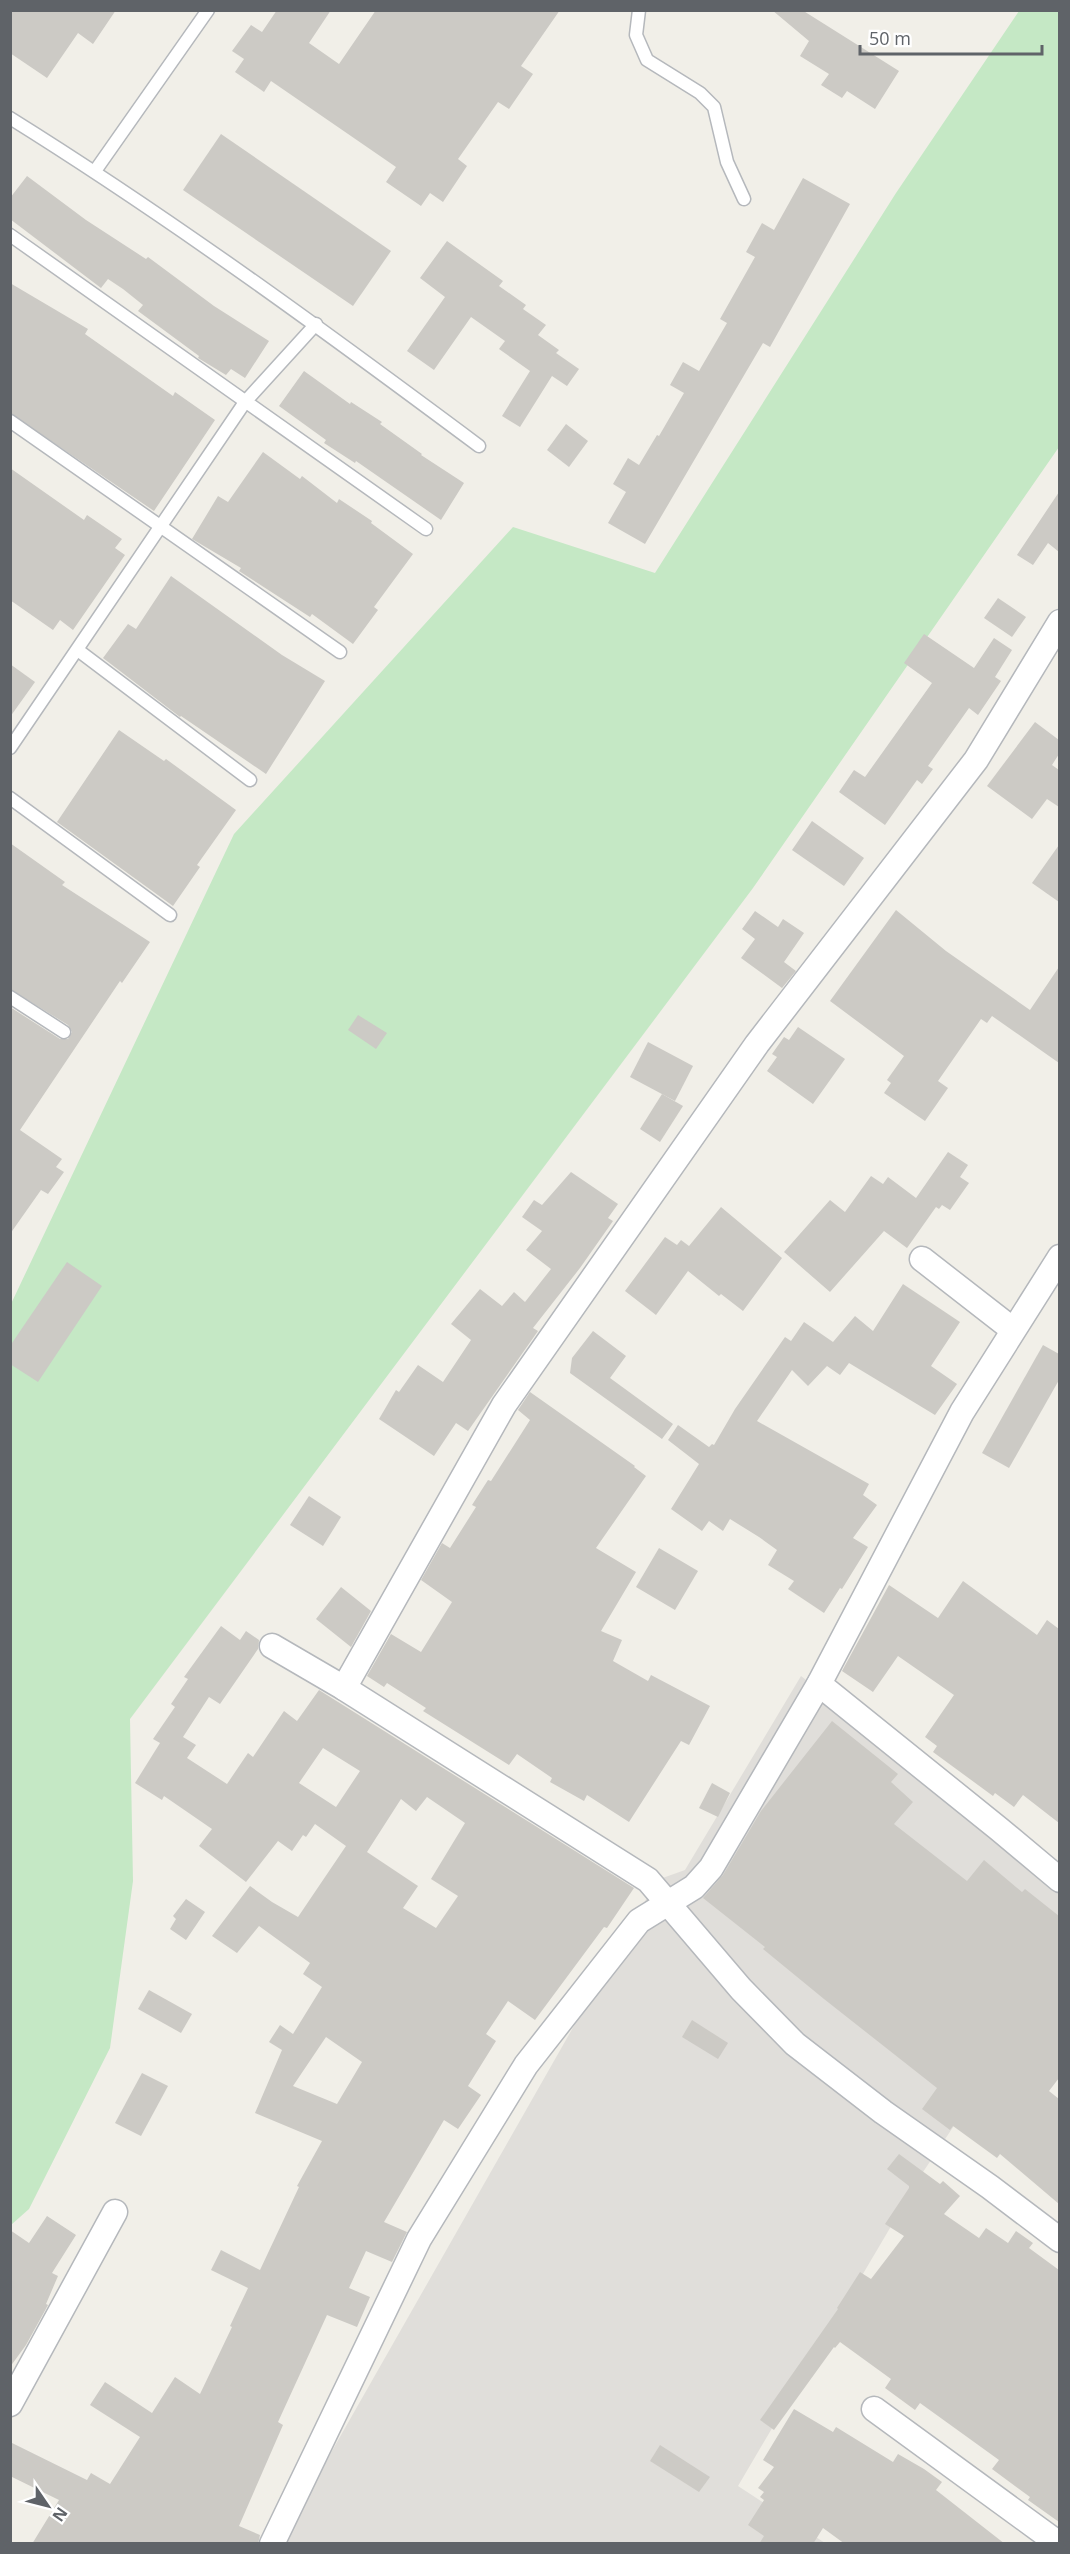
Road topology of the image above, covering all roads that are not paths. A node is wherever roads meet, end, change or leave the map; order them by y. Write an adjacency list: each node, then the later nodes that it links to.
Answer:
1 (208, 10): 4 (lane)
2 (639, 10): 5 (lane)
3 (10, 118): 4 (lane)
4 (95, 171): 7 (lane)
5 (744, 199)
6 (10, 235): 8 (lane)
7 (316, 324): 8 (lane); 10 (lane)
8 (245, 402): 11 (lane); 12 (lane)
9 (10, 421): 11 (lane)
10 (479, 446)
11 (160, 526): 14 (lane); 15 (lane)
12 (426, 529)
13 (1059, 621): 27 (street)
14 (79, 651): 16 (lane); 17 (lane)
15 (340, 652)
16 (10, 748)
17 (250, 780)
18 (10, 798): 19 (lane)
19 (170, 915)
20 (10, 997): 21 (lane)
21 (64, 1032)
22 (1059, 1257): 24 (street)
23 (922, 1259): 24 (street)
24 (1012, 1329): 26 (street)
25 (272, 1646): 27 (street)
26 (819, 1684): 28 (street); 29 (street)
27 (344, 1688): 29 (street)
28 (1059, 1880)
29 (668, 1904): 31 (street); 34 (street)
30 (115, 2212): 32 (street)
31 (1059, 2240)
32 (10, 2404)
33 (874, 2409): 35 (street)
34 (272, 2544)
35 (1059, 2544)

